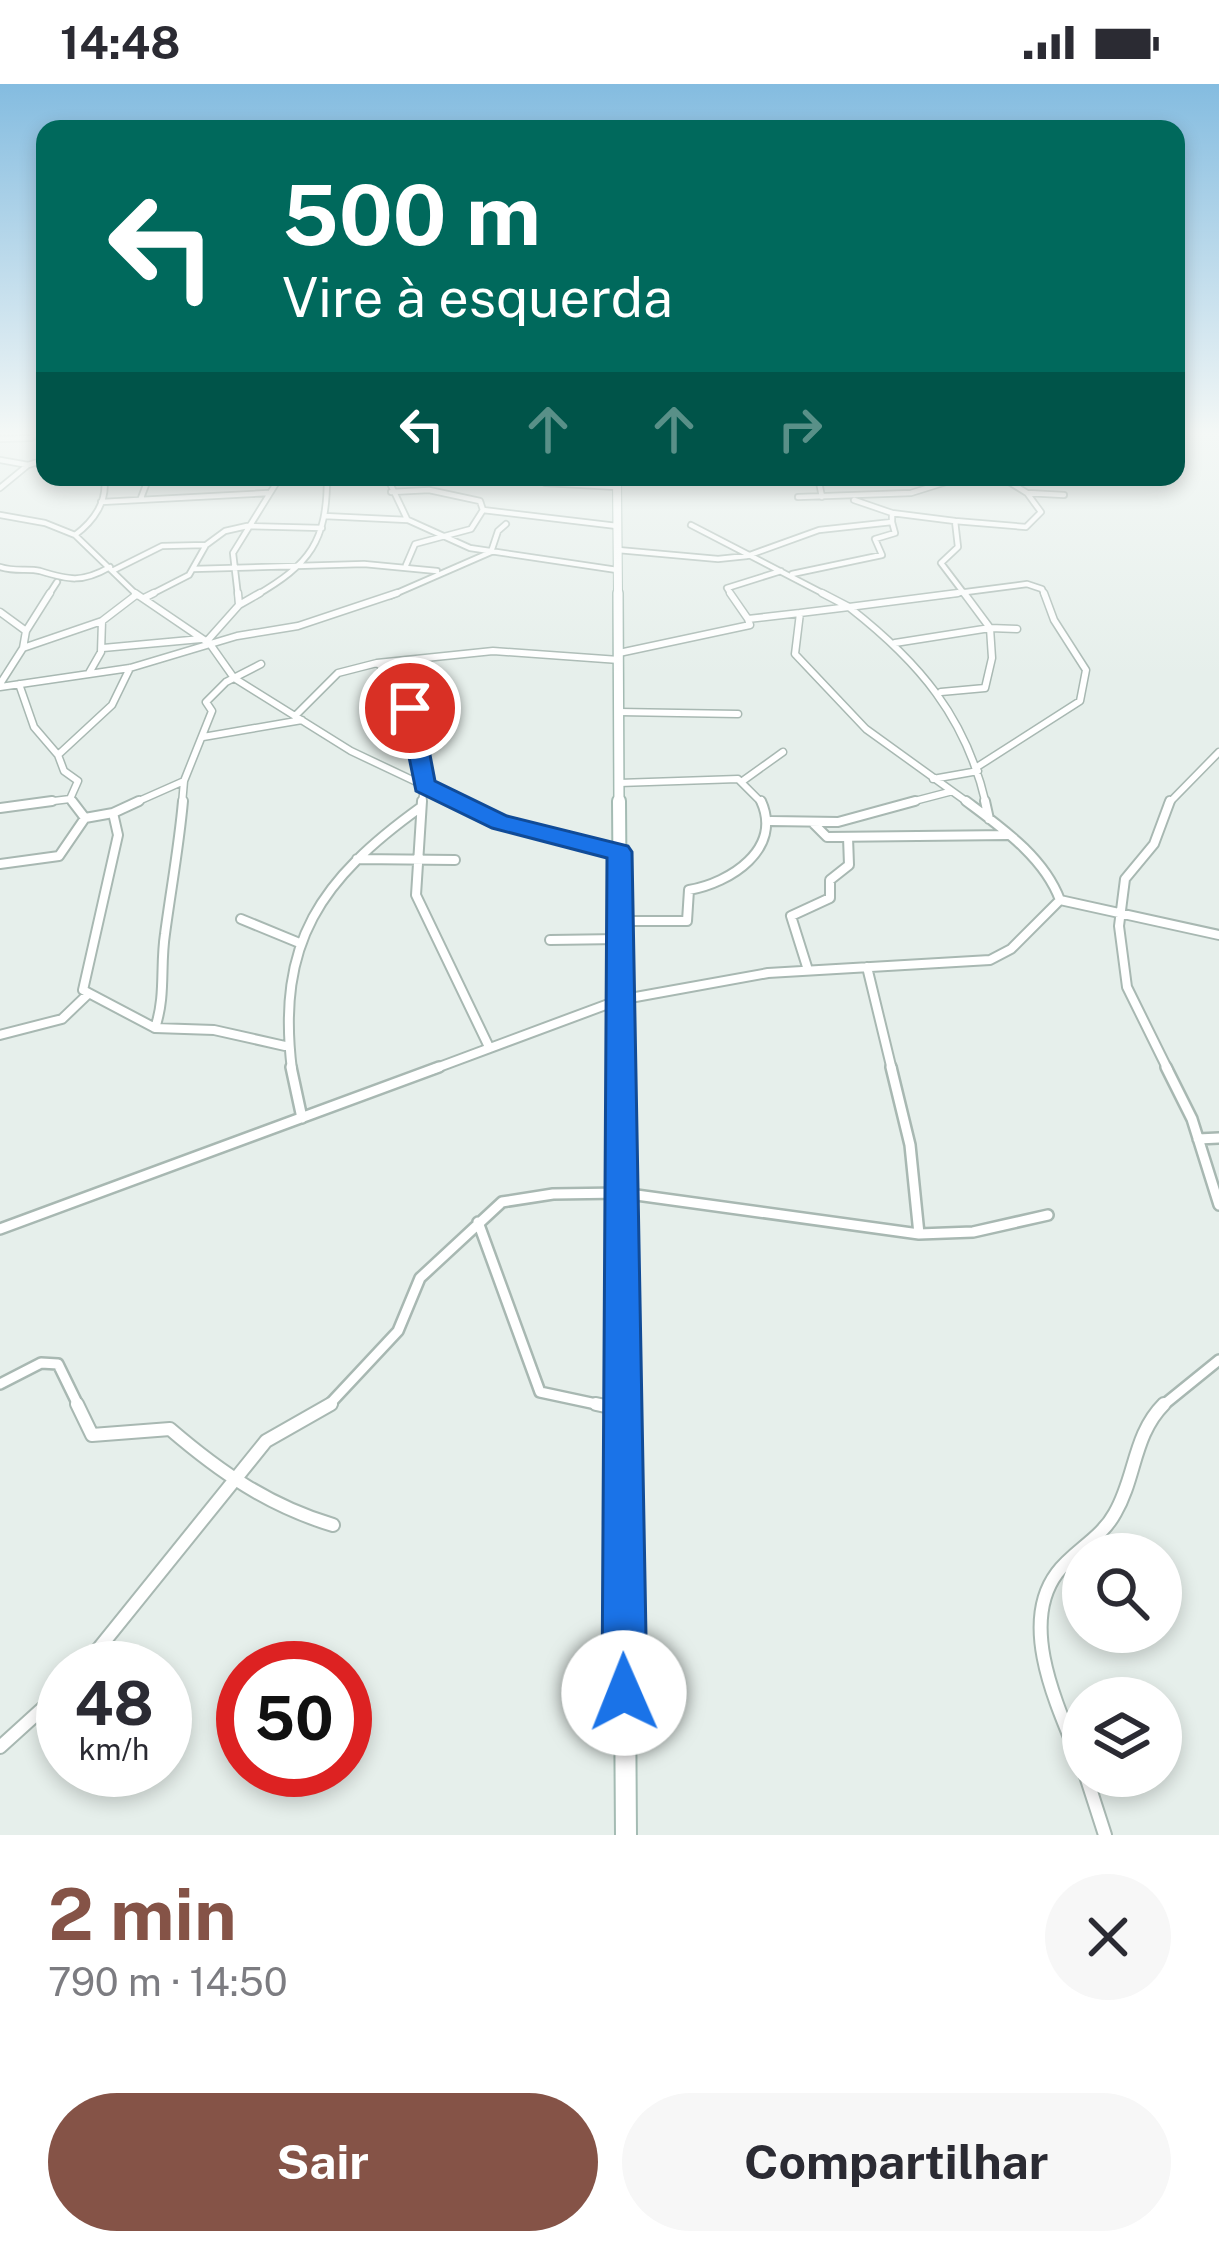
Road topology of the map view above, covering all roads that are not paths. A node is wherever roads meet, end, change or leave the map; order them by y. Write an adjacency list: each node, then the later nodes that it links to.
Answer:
1 (95, 513): 20 (street)
2 (256, 513): 17 (street)
3 (324, 513): 11 (street)
4 (404, 513): 12 (street)
5 (481, 513): 21 (street)
6 (506, 513): 18 (street)
7 (617, 513): 18 (main road)
8 (892, 513): 13 (street); 14 (street)
9 (1040, 513): 13 (street)
10 (0, 515): 20 (street)
11 (324, 516): 12 (street); 19 (street)
12 (408, 520): 21 (street)
13 (955, 521): 36 (street)
14 (892, 522): 25 (street); 34 (street)
15 (506, 524): 24 (street)
16 (691, 525): 25 (street)
17 (247, 526): 19 (street); 22 (street); 30 (street)
18 (617, 526): 23 (main road)
19 (322, 528): 26 (street)
20 (75, 535): 29 (street)
21 (437, 537): 24 (street); 27 (street)
22 (206, 545): 29 (street); 31 (street)
23 (618, 550): 25 (street); 32 (main road)
24 (491, 552): 32 (street); 33 (street)
25 (747, 556): 34 (street)
26 (302, 563): 27 (street); 30 (street); 38 (street)
27 (406, 565): 33 (street)
28 (0, 567): 35 (street)
29 (112, 568): 35 (street); 37 (street)
30 (233, 568): 31 (street); 38 (street)
31 (194, 569): 37 (street)
32 (617, 570): 53 (main road)
33 (440, 572): 49 (street)
34 (786, 572): 39 (street); 42 (street)
35 (57, 582): 48 (street)
36 (964, 594): 39 (street); 46 (street); 71 (street)
37 (140, 597): 43 (street); 49 (street)
38 (239, 604): 49 (street)
39 (849, 607): 41 (street); 50 (street)
40 (0, 612): 44 (street)
41 (800, 613): 42 (street); 72 (street)
42 (748, 619): 53 (street)
43 (102, 621): 51 (street); 52 (street)
44 (15, 625): 45 (street); 48 (street)
45 (1, 626)
46 (990, 628): 47 (street); 50 (street); 63 (street)
47 (1017, 629)
48 (26, 631): 51 (street)
49 (207, 641): 52 (street); 58 (street); 60 (street)
50 (895, 643): 63 (street)
51 (23, 647): 55 (street)
52 (102, 648): 59 (street)
53 (619, 657): 56 (street); 64 (main road)
54 (0, 660): 55 (street)
55 (15, 661): 61 (street)
56 (377, 663): 66 (street); 76 (street)
57 (261, 664): 60 (street)
58 (130, 668): 59 (street); 70 (street)
59 (89, 674): 62 (street)
60 (234, 678): 66 (street); 67 (street)
61 (0, 685): 62 (street)
62 (19, 685): 70 (street)
63 (941, 692): 71 (street)
64 (619, 712): 65 (street); 75 (main road)
65 (738, 714)
66 (299, 717): 67 (street); 76 (street)
67 (203, 736): 73 (street)
68 (783, 752): 74 (street)
69 (1219, 752): 94 (street)
70 (58, 755): 78 (street)
71 (978, 769): 72 (street); 83 (street)
72 (932, 779): 77 (street)
73 (184, 781): 81 (street); 105 (street)
74 (744, 781): 75 (street); 84 (street)
75 (619, 783): 88 (main road)
76 (424, 785): 80 (street); 88 (street)
77 (949, 792): 83 (street); 85 (street)
78 (70, 799): 79 (street); 82 (street)
79 (0, 808)
80 (422, 808): 89 (street); 91 (street)
81 (113, 813): 82 (street); 103 (street)
82 (86, 818): 92 (street)
83 (989, 820): 86 (street)
84 (771, 821): 85 (street); 96 (street)
85 (812, 822): 87 (street)
86 (1009, 835): 87 (street); 93 (street)
87 (848, 838): 102 (street)
88 (620, 852): 96 (main road)
89 (356, 859): 91 (street); 100 (street)
90 (454, 860): 91 (street)
91 (415, 862): 108 (street)
92 (0, 864)
93 (1060, 901): 94 (street); 101 (street)
94 (1120, 915): 97 (street); 111 (street)
95 (241, 919): 100 (street)
96 (620, 921): 98 (main road)
97 (1219, 935)
98 (619, 939): 99 (street); 104 (main road)
99 (550, 940)
100 (297, 942): 107 (street)
101 (867, 967): 102 (street); 117 (street)
102 (808, 970): 104 (street)
103 (87, 994): 105 (street); 106 (street)
104 (619, 1000): 108 (street); 112 (main road)
105 (155, 1028): 107 (street)
106 (0, 1035)
107 (285, 1046): 109 (street)
108 (488, 1047): 109 (street)
109 (302, 1118): 116 (street)
110 (1219, 1138): 111 (street)
111 (1198, 1139): 113 (street)
112 (622, 1193): 115 (street); 117 (street); 120 (main road)
113 (1219, 1205)
114 (1048, 1215): 117 (street)
115 (478, 1222): 120 (street); 121 (street)
116 (0, 1228)
117 (919, 1234)
118 (1219, 1360): 124 (street)
119 (0, 1384): 121 (street)
120 (620, 1409): 128 (main road)
121 (231, 1483): 122 (street); 123 (street)
122 (333, 1525)
123 (105, 1641)
124 (1062, 1711)
125 (36, 1714): 126 (street)
126 (0, 1747)
127 (1092, 1797): 129 (street)
128 (626, 1835)
129 (1105, 1835)

